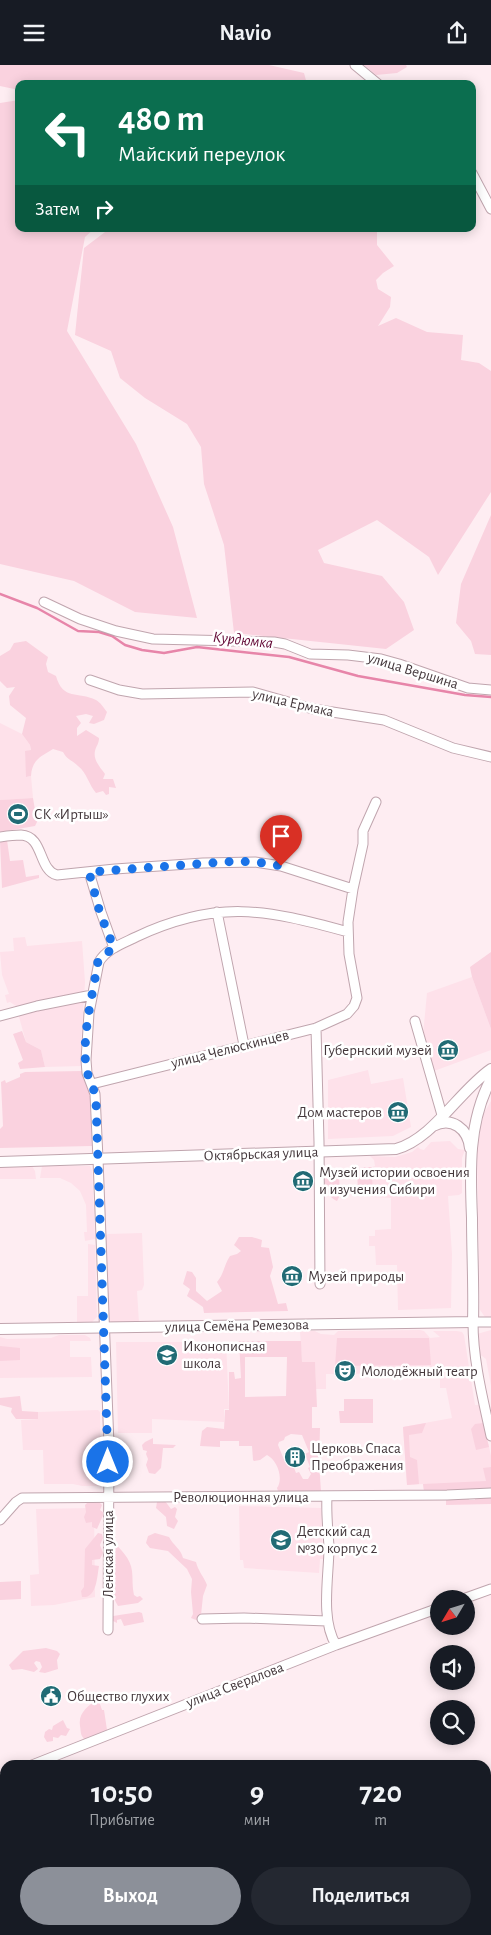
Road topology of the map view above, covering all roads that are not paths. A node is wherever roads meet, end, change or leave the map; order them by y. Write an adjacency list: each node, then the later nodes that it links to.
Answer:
1 (355, 65): 2 (street)
2 (373, 80)
3 (476, 181): 4 (street)
4 (491, 209)
5 (44, 603): 7 (street, улица Вершина)
6 (90, 680): 8 (street, улица Ермака)
7 (491, 690)
8 (491, 757)
9 (376, 802): 12 (street)
10 (0, 837): 11 (street)
11 (89, 872): 12 (street); 15 (street)
12 (353, 889): 14 (street)
13 (217, 912): 14 (street); 15 (street); 20 (street)
14 (348, 932): 19 (street, улица Челюскинцев)
15 (114, 948): 16 (street, Ленская улица)
16 (92, 995): 17 (street); 23 (street, Ленская улица)
17 (0, 1017)
18 (415, 1021): 24 (street)
19 (316, 1027): 20 (street, улица Челюскинцев); 26 (street)
20 (244, 1045): 23 (street, улица Челюскинцев)
21 (491, 1069): 24 (main road, Октябрьская улица)
22 (491, 1079): 27 (main road)
23 (92, 1085): 28 (street, Ленская улица)
24 (442, 1115): 25 (main road, Октябрьская улица)
25 (426, 1131): 26 (main road, Октябрьская улица); 27 (main road)
26 (319, 1152): 28 (main road, Октябрьская улица); 30 (street)
27 (471, 1154): 31 (main road)
28 (98, 1159): 29 (main road, Октябрьская улица); 33 (street, Ленская улица)
29 (0, 1162)
30 (320, 1283)
31 (473, 1322): 32 (street); 33 (main road, улица Семёна Ремезова); 35 (street)
32 (491, 1322)
33 (104, 1328): 34 (main road, улица Семёна Ремезова); 37 (street, Ленская улица)
34 (0, 1329)
35 (491, 1436)
36 (491, 1493): 38 (street, Революционная улица)
37 (108, 1497): 38 (street, Революционная улица); 39 (street, Революционная улица); 45 (street, Ленская улица)
38 (327, 1497): 44 (street)
39 (0, 1521)
40 (491, 1589): 41 (street)
41 (475, 1595)
42 (430, 1611): 46 (street, улица Свердлова)
43 (202, 1619): 44 (street)
44 (328, 1621): 46 (street)
45 (108, 1630)
46 (336, 1645): 47 (street, улица Свердлова)
47 (45, 1760)

